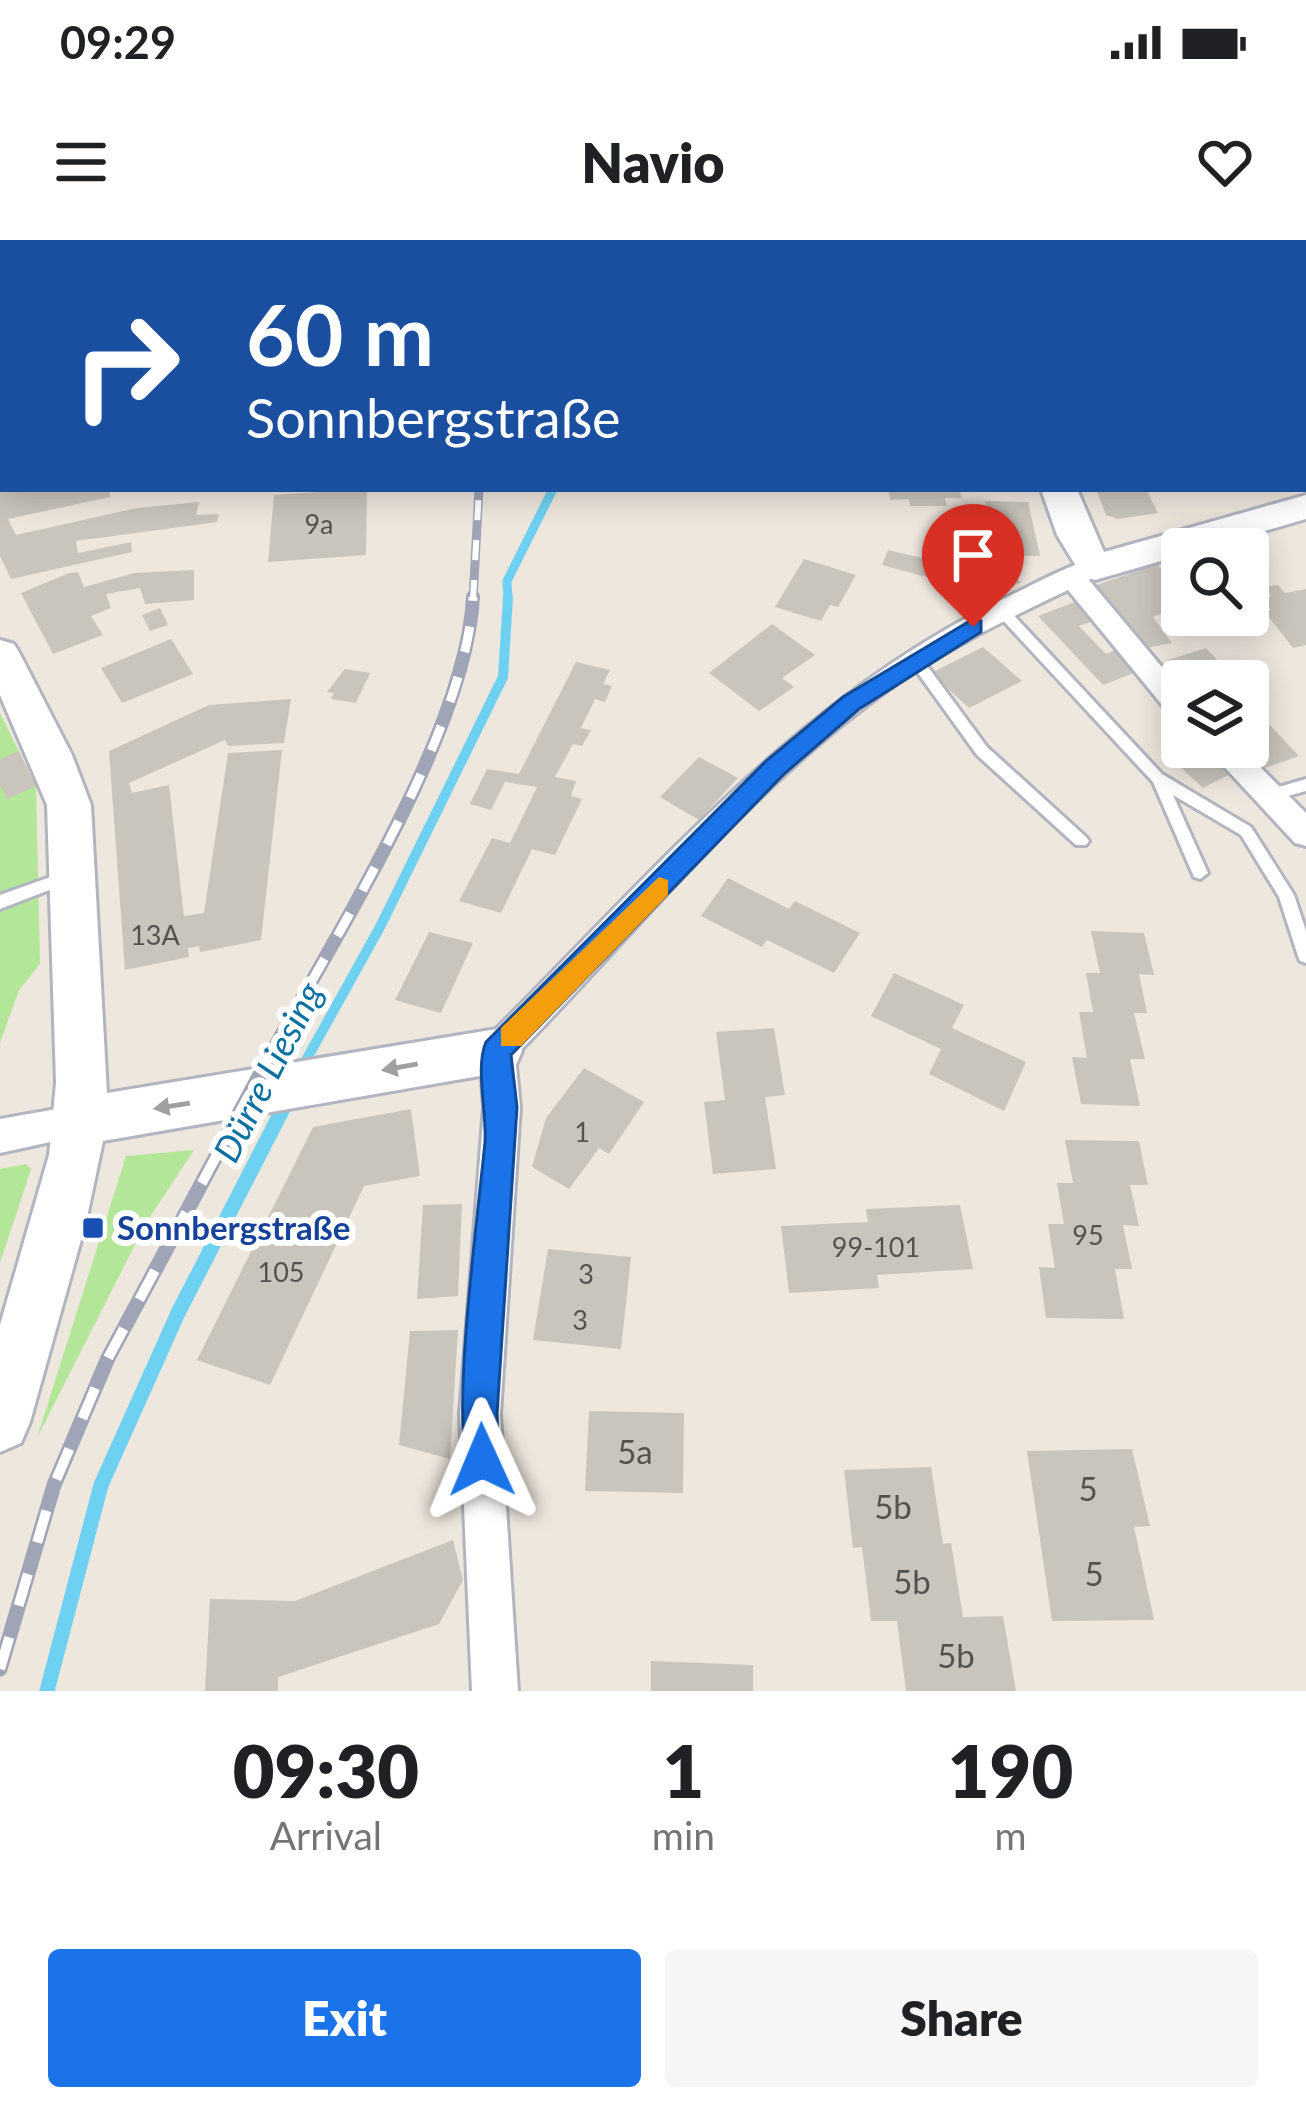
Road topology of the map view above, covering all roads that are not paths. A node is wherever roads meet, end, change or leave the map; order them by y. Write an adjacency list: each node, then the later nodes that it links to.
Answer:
1 (1060, 492): 3 (main road)
2 (1301, 514): 3 (main road)
3 (1083, 573): 4 (street); 7 (street)
4 (1002, 611): 6 (street); 9 (lane)
5 (0, 654): 15 (main road)
6 (915, 659): 13 (lane); 18 (street)
7 (1161, 681)
8 (1244, 768): 11 (street)
9 (1157, 778): 14 (lane); 17 (lane)
10 (1306, 785): 11 (lane)
11 (1273, 794): 12 (street)
12 (1306, 834)
13 (1081, 841)
14 (1200, 873)
15 (74, 874): 16 (lane); 19 (main road)
16 (0, 902)
17 (1306, 956)
18 (496, 1051): 19 (main road, one-way to 19); 22 (street)
19 (79, 1121): 20 (street); 21 (main road)
20 (0, 1136)
21 (0, 1422)
22 (495, 1691)

